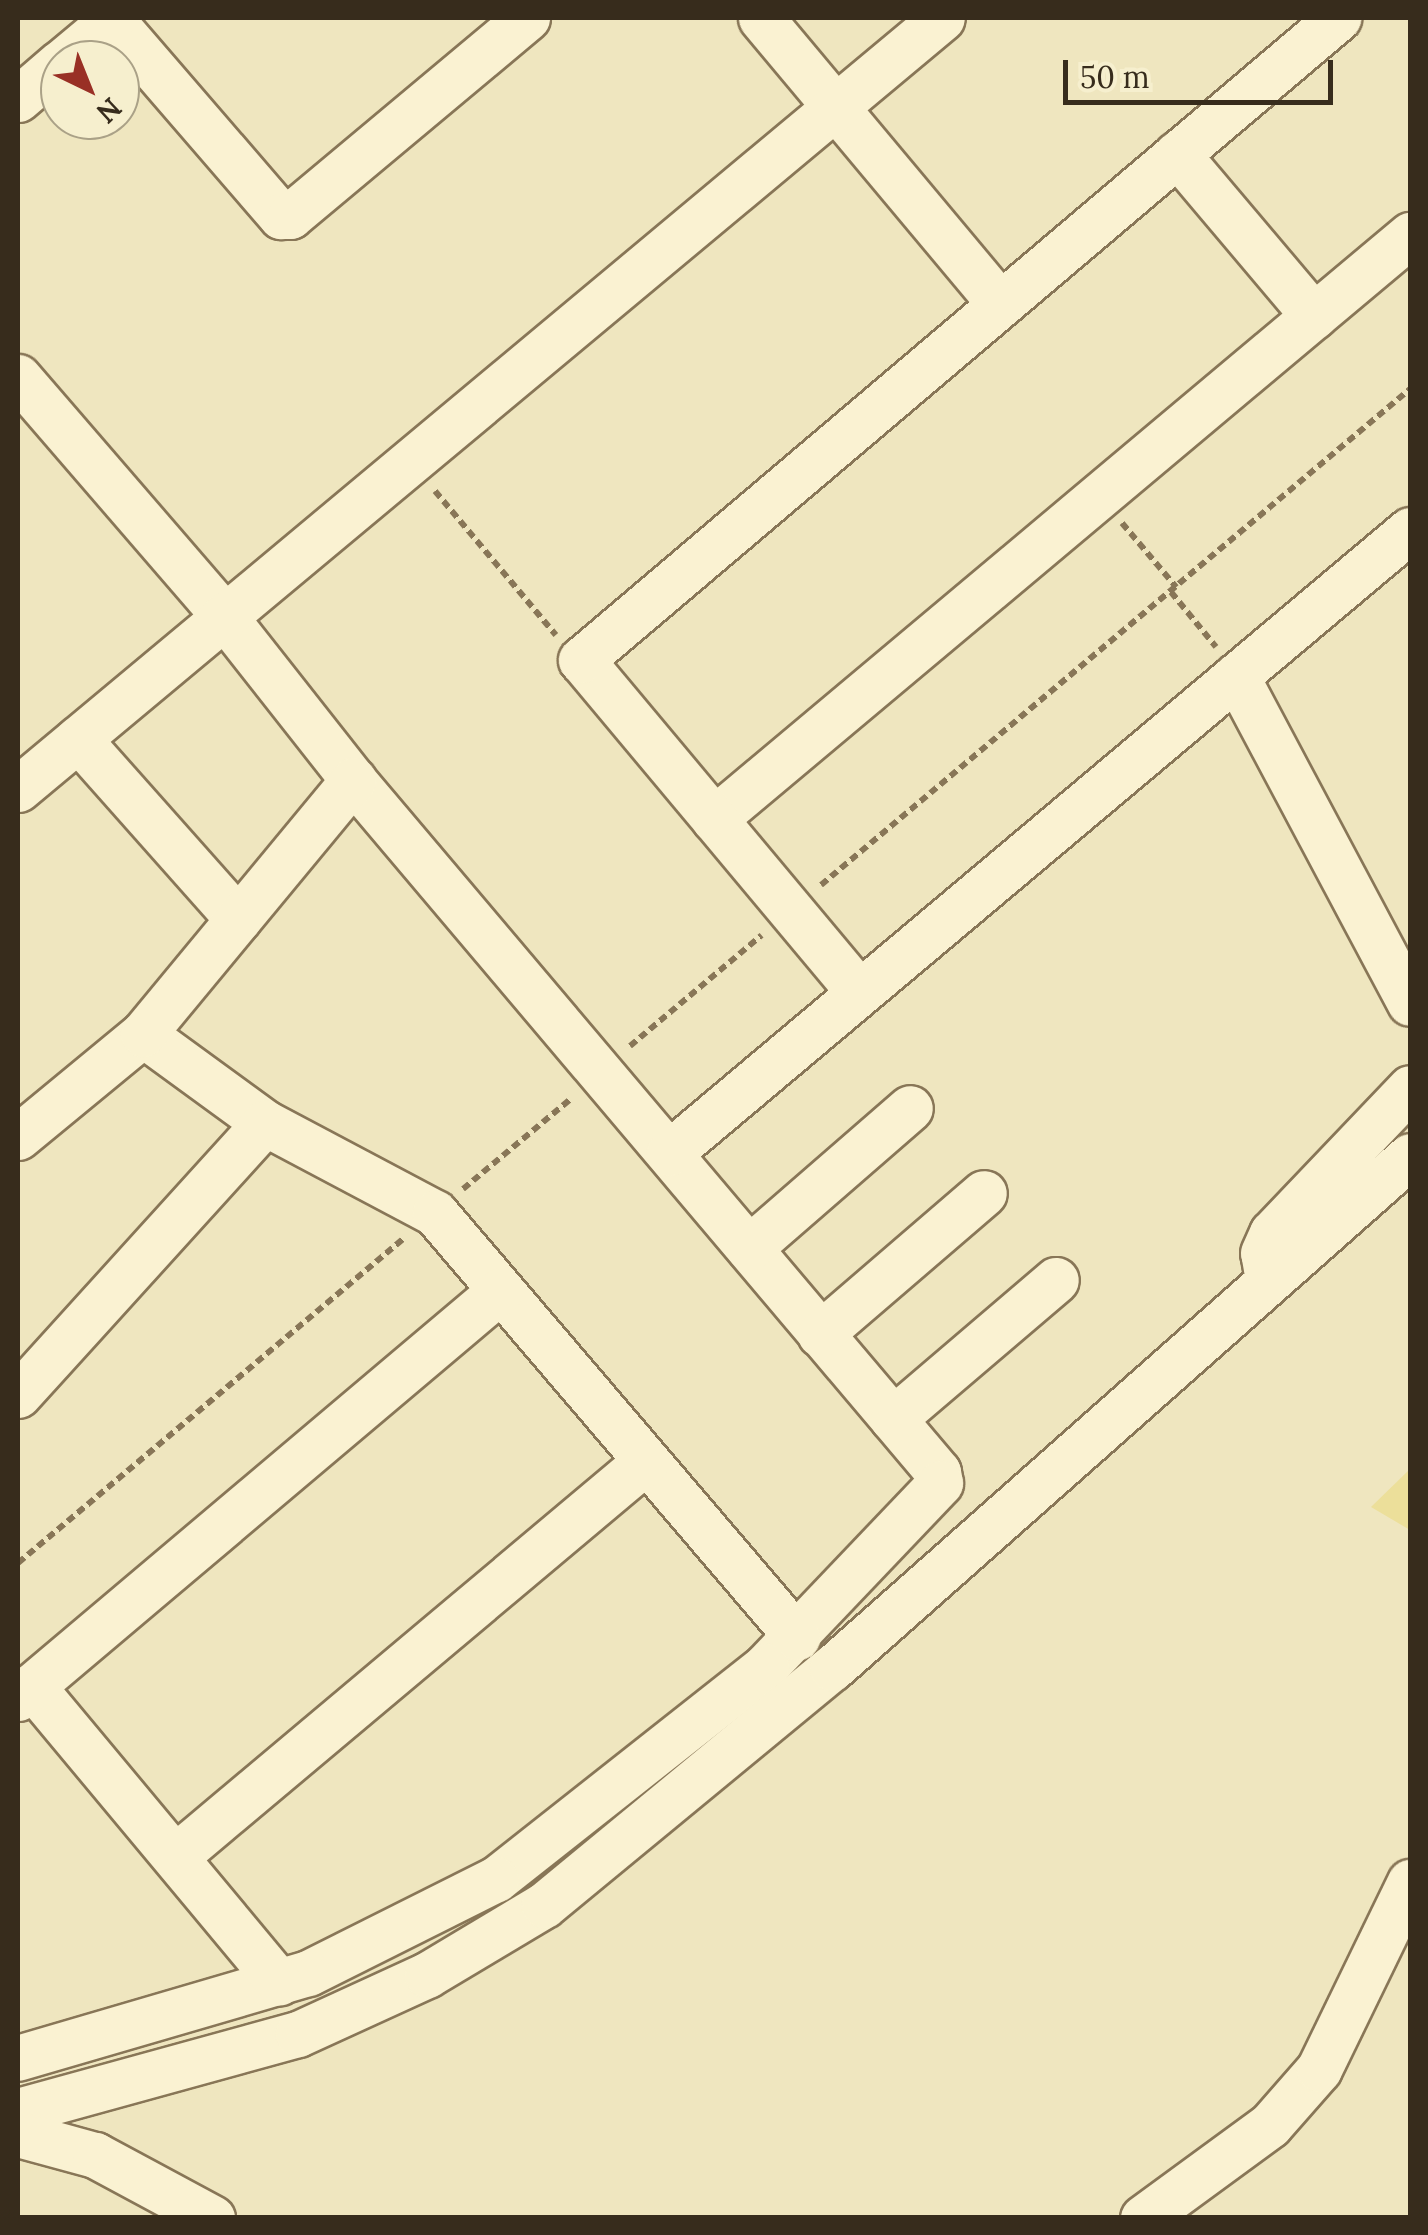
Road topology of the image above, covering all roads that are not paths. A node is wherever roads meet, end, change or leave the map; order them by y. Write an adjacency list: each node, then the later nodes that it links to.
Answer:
1 (111, 18): 2 (street); 6 (street)
2 (528, 18)
3 (761, 18): 9 (street)
4 (942, 18): 9 (street)
5 (1338, 18): 10 (street)
6 (86, 40)
7 (40, 80): 8 (street)
8 (18, 98)
9 (835, 108): 12 (street); 16 (street)
10 (1176, 154): 12 (street); 13 (street)
11 (1410, 235): 13 (street)
12 (1000, 304): 21 (street)
13 (1314, 316): 21 (street)
14 (18, 377): 16 (street)
15 (1410, 530): 17 (street)
16 (224, 616): 18 (street); 19 (street)
17 (1236, 676): 23 (street); 24 (street)
18 (78, 739): 20 (street); 22 (street)
19 (353, 780): 22 (street); 30 (street)
20 (18, 789)
21 (714, 819): 23 (street)
22 (238, 919): 25 (street)
23 (860, 992): 30 (street)
24 (1410, 1003)
25 (144, 1034): 28 (street); 29 (street)
26 (1410, 1088): 35 (street)
27 (910, 1108): 33 (street)
28 (265, 1124): 36 (street); 38 (street)
29 (18, 1137)
30 (668, 1153): 33 (street)
31 (1410, 1156): 35 (street)
32 (984, 1194): 37 (street)
33 (749, 1248): 37 (street)
34 (1056, 1280): 39 (street)
35 (1268, 1280): 47 (street)
36 (501, 1290): 40 (street); 42 (street)
37 (820, 1334): 39 (street)
38 (18, 1395)
39 (892, 1419): 41 (street)
40 (646, 1461): 41 (street); 43 (street)
41 (796, 1637): 45 (street)
42 (24, 1692): 43 (street)
43 (176, 1856): 45 (street)
44 (1410, 1882): 50 (street)
45 (278, 1982): 46 (street)
46 (18, 2058)
47 (18, 2111)
48 (18, 2134): 49 (street)
49 (212, 2218)
50 (1143, 2218)

